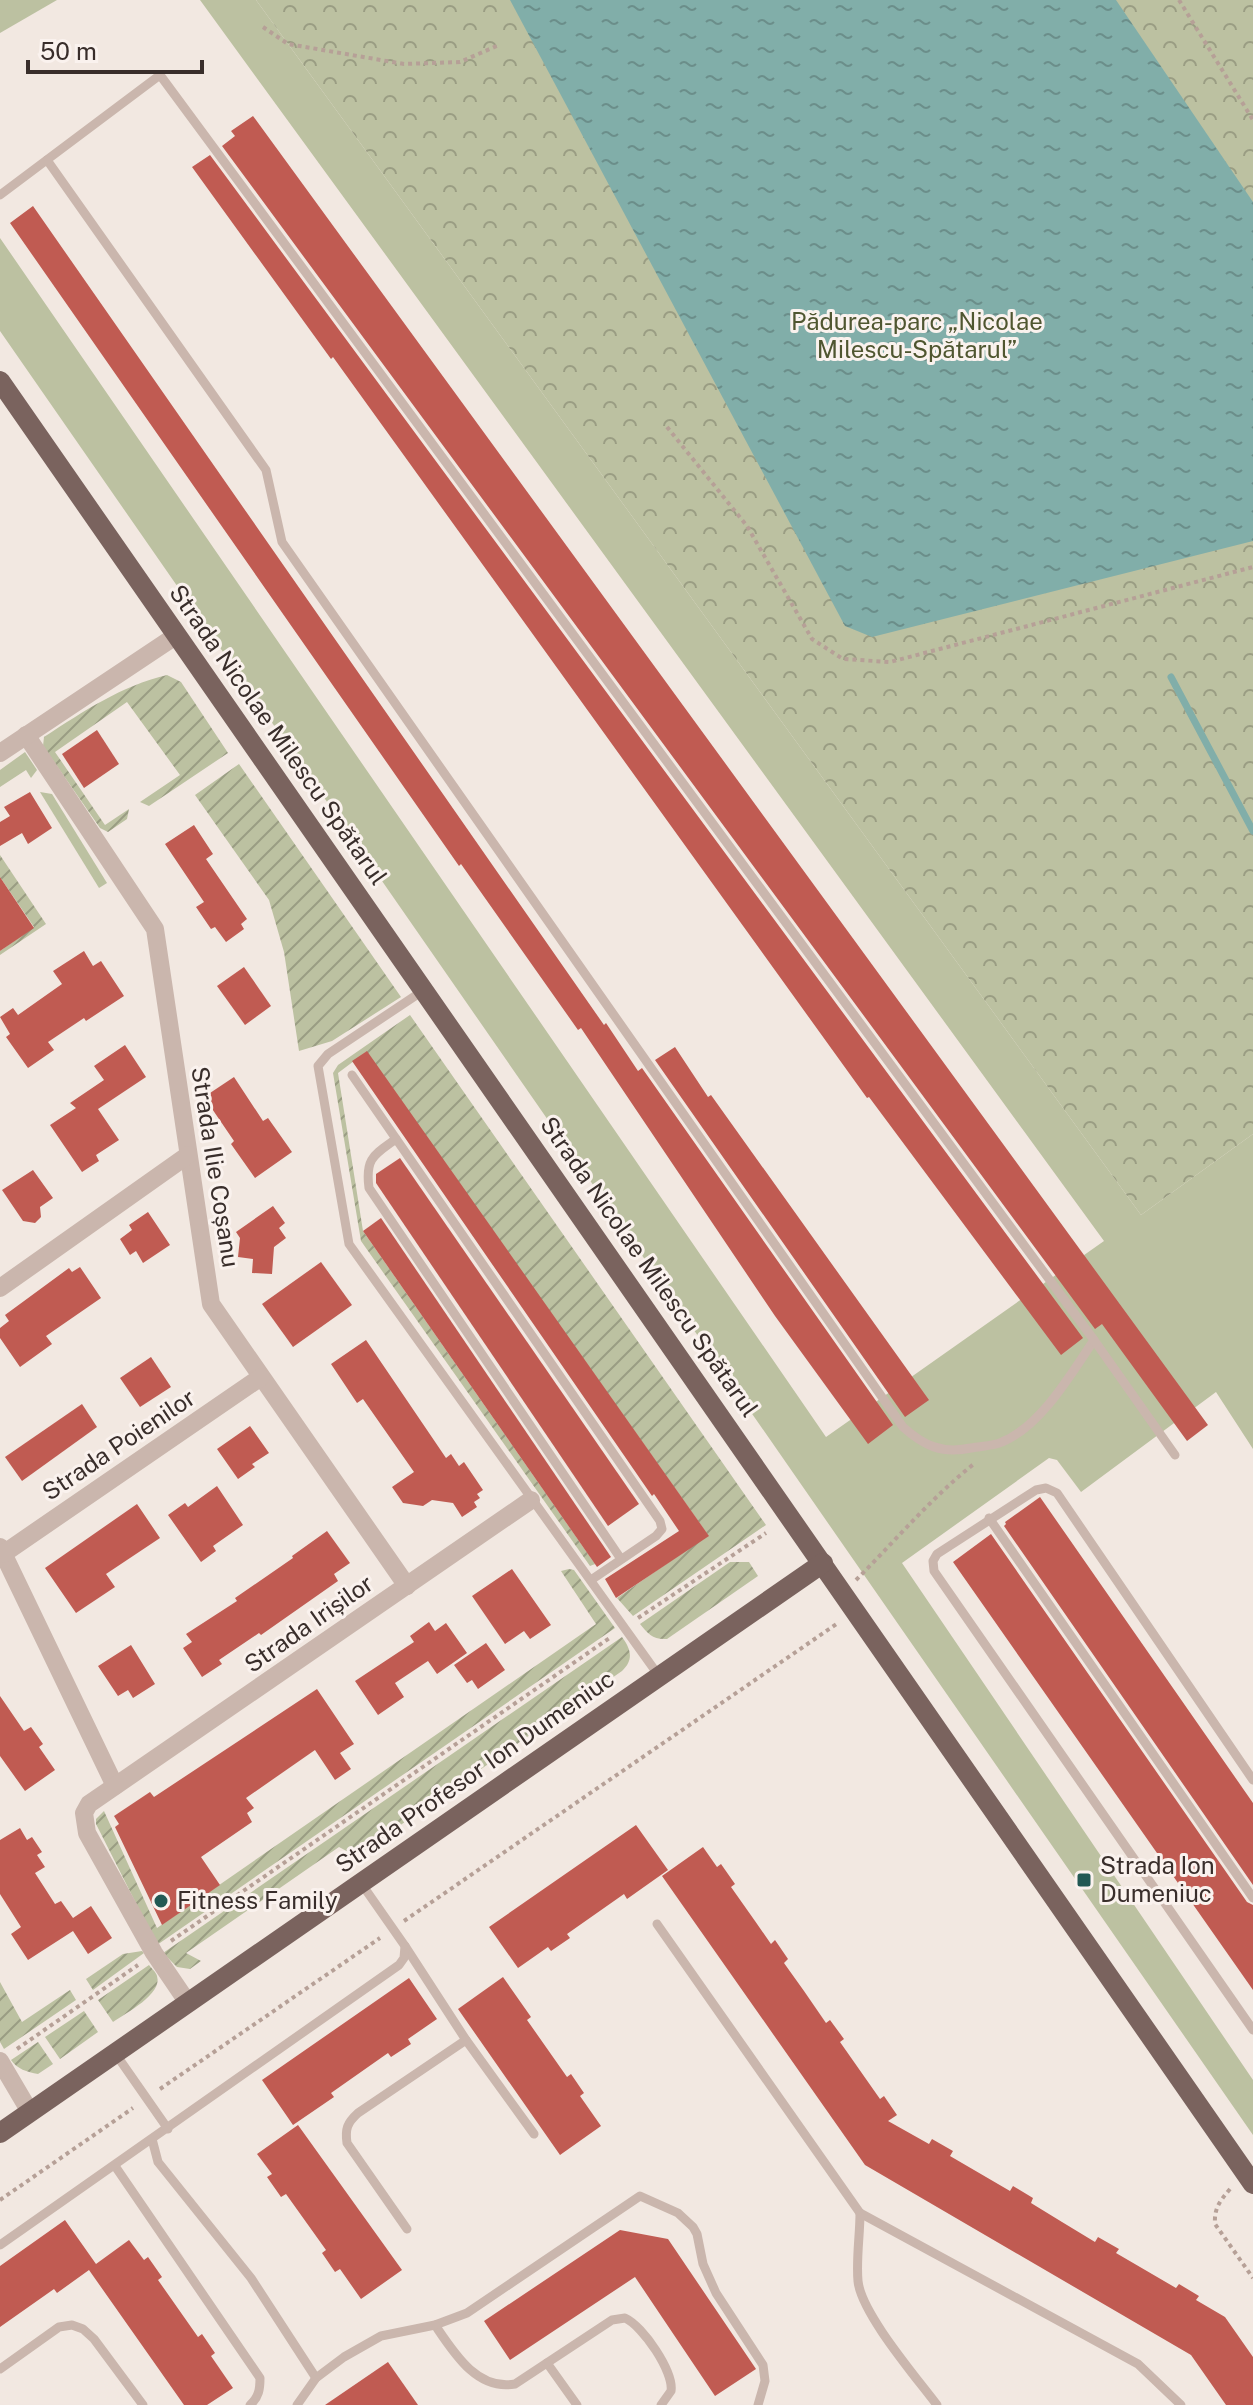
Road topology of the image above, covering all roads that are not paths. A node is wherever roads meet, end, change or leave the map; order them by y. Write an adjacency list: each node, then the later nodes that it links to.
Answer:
1 (47, 160): 2 (lane); 12 (lane); 12 (lane)
2 (0, 195)
3 (0, 381): 4 (main road, Strada Nicolae Milescu Spătarul)
4 (177, 635): 5 (street); 7 (main road, Strada Nicolae Milescu Spătarul)
5 (26, 735): 6 (street); 10 (street, Strada Ilie Coșanu)
6 (0, 753)
7 (424, 990): 15 (lane); 19 (main road, Strada Nicolae Milescu Spătarul)
8 (352, 1075): 9 (lane)
9 (396, 1139): 18 (lane); 18 (lane)
10 (188, 1155): 11 (street); 13 (street, Strada Ilie Coșanu)
11 (0, 1288)
12 (1094, 1340): 14 (lane)
13 (261, 1377): 17 (street, Strada Poienilor); 21 (street, Strada Ilie Coșanu)
14 (1175, 1455)
15 (531, 1500): 20 (lane); 21 (street, Strada Irișilor)
16 (989, 1518): 23 (lane); 26 (lane); 30 (lane)
17 (2, 1550): 24 (street)
18 (621, 1559): 20 (lane)
19 (823, 1563): 22 (main road, Strada Profesor Ion Dumeniuc); 40 (main road, Strada Nicolae Milescu Spătarul)
20 (591, 1580): 22 (lane)
21 (407, 1586): 24 (street, Strada Irișilor)
22 (659, 1676): 25 (main road, Strada Profesor Ion Dumeniuc)
23 (1253, 1780)
24 (115, 1786): 29 (street, Strada Irișilor)
25 (361, 1883): 28 (lane); 29 (main road, Strada Profesor Ion Dumeniuc)
26 (1253, 1898)
27 (657, 1924): 41 (lane)
28 (405, 1946): 31 (lane); 35 (lane)
29 (188, 2003): 32 (main road, Strada Profesor Ion Dumeniuc)
30 (1253, 2030)
31 (466, 2040): 37 (lane); 42 (lane)
32 (115, 2053): 34 (main road, Strada Profesor Ion Dumeniuc); 35 (lane)
33 (6, 2056): 34 (street)
34 (30, 2112): 36 (main road, Strada Profesor Ion Dumeniuc)
35 (168, 2129): 38 (lane)
36 (0, 2133)
37 (534, 2134)
38 (152, 2139): 39 (lane); 47 (lane)
39 (115, 2166): 43 (lane); 49 (lane)
40 (1249, 2178)
41 (860, 2213): 54 (lane); 55 (lane)
42 (407, 2229)
43 (0, 2245)
44 (435, 2325): 45 (lane); 47 (lane); 53 (lane)
45 (547, 2363): 51 (lane); 52 (lane)
46 (0, 2369): 48 (lane)
47 (316, 2378): 50 (lane)
48 (143, 2405)
49 (250, 2405)
50 (297, 2405)
51 (577, 2405)
52 (661, 2405)
53 (758, 2405)
54 (937, 2405)
55 (1181, 2405)

